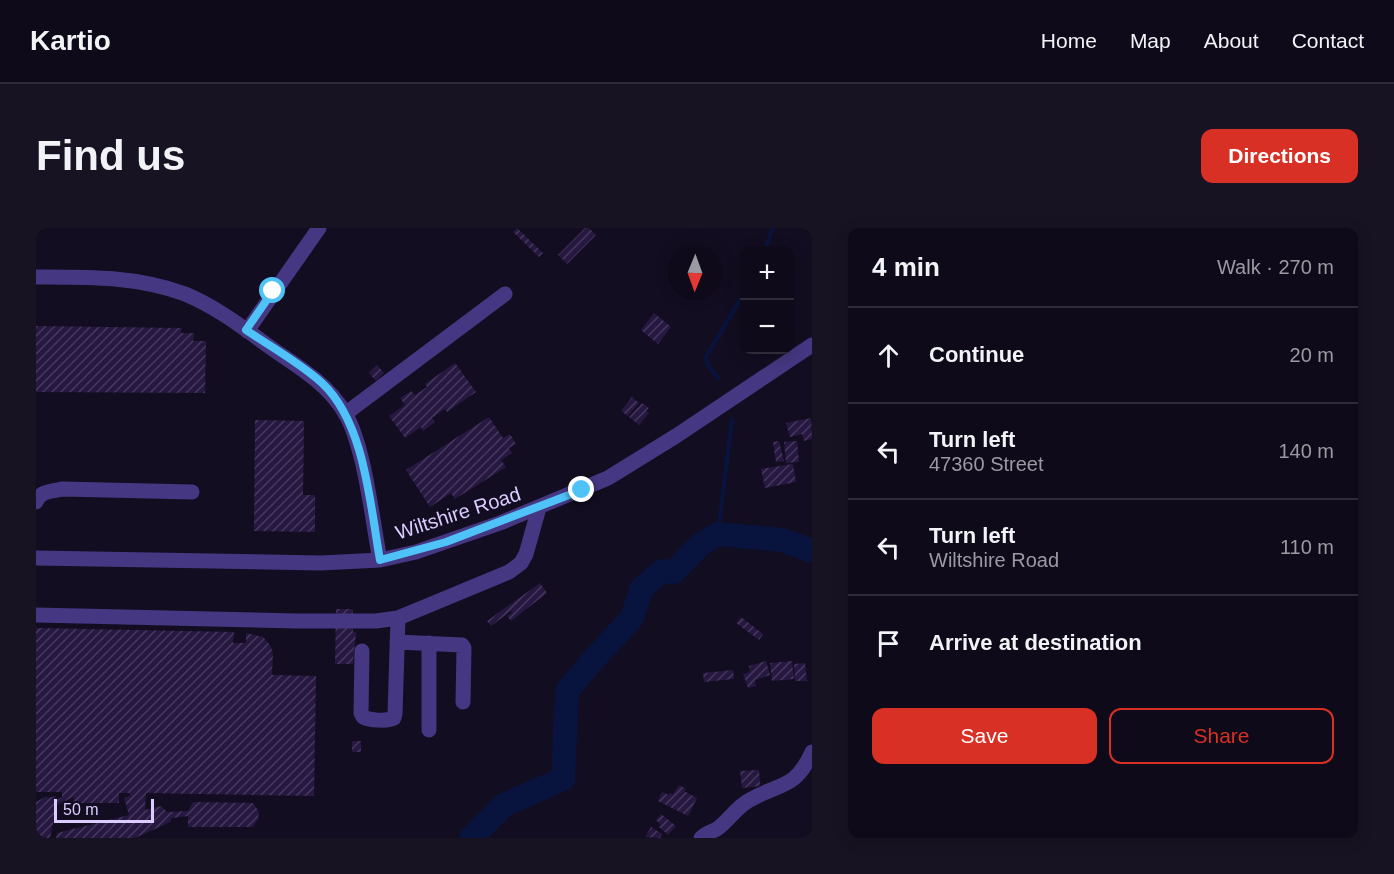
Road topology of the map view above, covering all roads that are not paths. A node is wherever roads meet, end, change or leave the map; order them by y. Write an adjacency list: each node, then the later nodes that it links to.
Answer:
1 (319, 228): 4 (street)
2 (36, 277): 4 (street)
3 (505, 294): 6 (street)
4 (246, 330): 6 (street)
5 (812, 345): 9 (street, Wiltshire Road)
6 (345, 414): 12 (street)
7 (192, 492): 8 (street)
8 (36, 502)
9 (539, 508): 12 (street, Wiltshire Road); 14 (street)
10 (36, 547): 11 (street)
11 (36, 558): 12 (street, Wiltshire Road)
12 (380, 560)
13 (36, 615): 14 (street)
14 (398, 618): 15 (street)
15 (397, 642): 16 (street); 17 (street)
16 (429, 643): 18 (street); 19 (street)
17 (362, 651)
18 (463, 702)
19 (429, 730)
20 (812, 752): 21 (street)
21 (705, 835)

